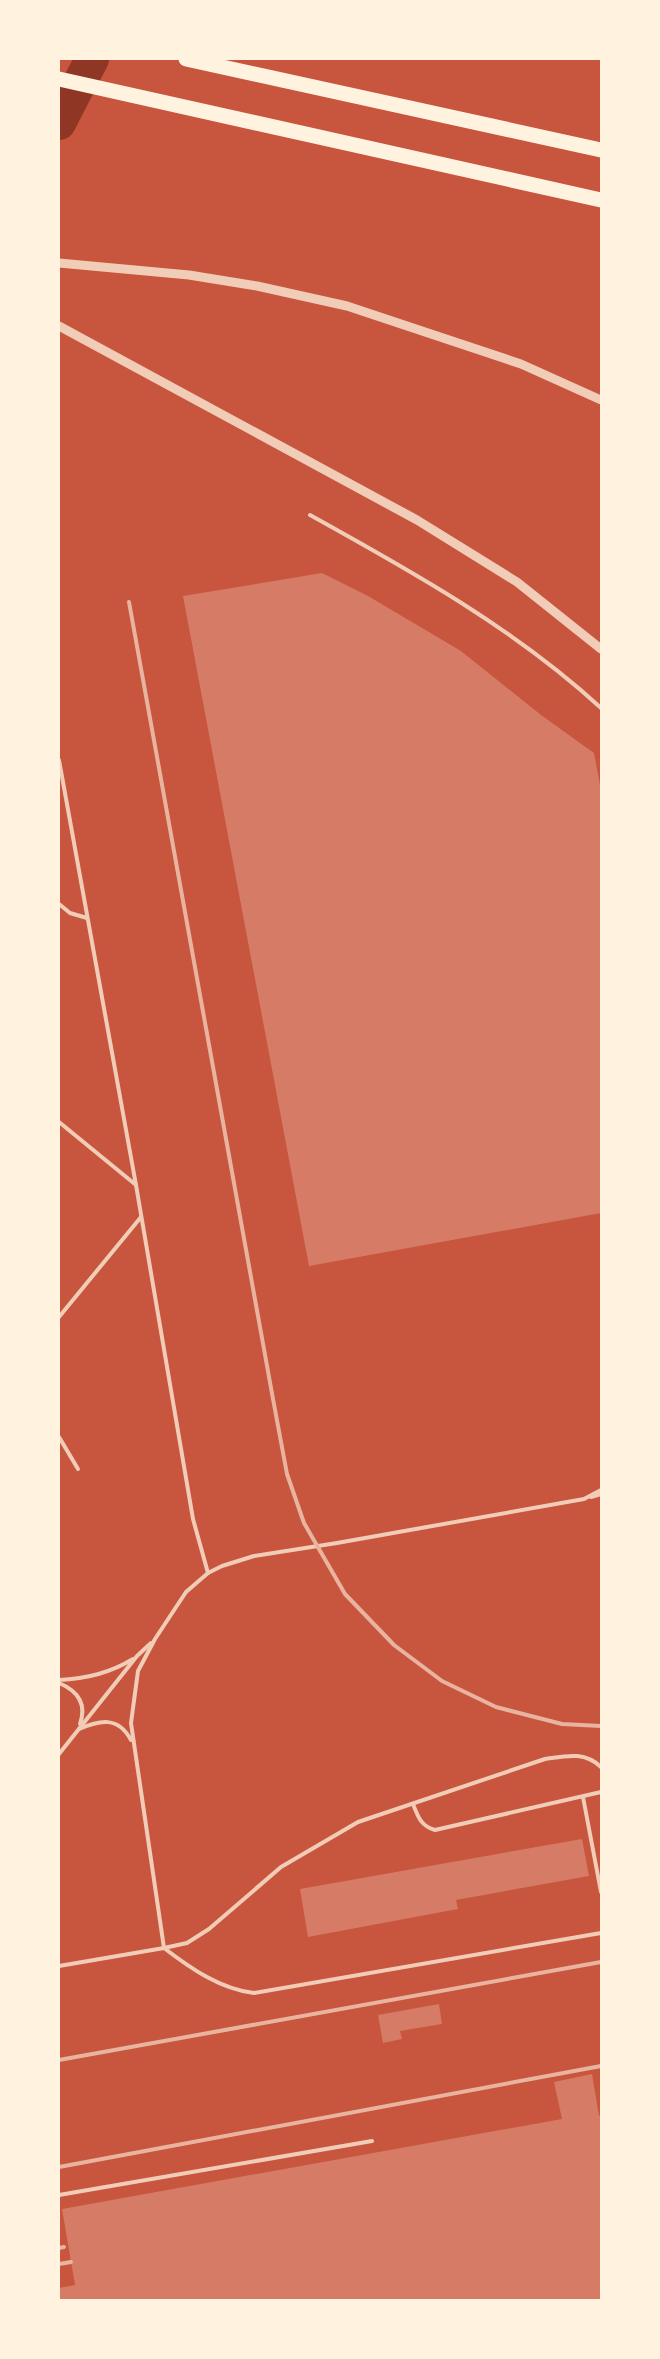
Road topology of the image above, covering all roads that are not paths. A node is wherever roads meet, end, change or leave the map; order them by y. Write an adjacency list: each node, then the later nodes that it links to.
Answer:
1 (186, 59): 3 (highway)
2 (59, 79): 4 (highway)
3 (601, 150)
4 (601, 200)
5 (59, 263): 7 (street)
6 (59, 326): 9 (street)
7 (601, 400)
8 (310, 516): 10 (lane)
9 (601, 649)
10 (601, 708)
11 (59, 760): 13 (lane)
12 (59, 904): 13 (lane)
13 (87, 918): 15 (lane)
14 (59, 1122): 15 (lane)
15 (136, 1185): 16 (lane)
16 (141, 1216): 17 (lane); 23 (lane)
17 (59, 1317)
18 (59, 1437): 19 (lane)
19 (78, 1469)
20 (601, 1490): 22 (lane)
21 (601, 1494): 22 (lane)
22 (584, 1499): 23 (lane)
23 (208, 1573): 24 (lane)
24 (155, 1639): 25 (lane); 28 (lane)
25 (137, 1656): 26 (lane); 27 (lane)
26 (59, 1682): 27 (lane)
27 (78, 1729): 28 (lane); 29 (lane)
28 (132, 1744): 36 (lane)
29 (59, 1754)
30 (601, 1767): 33 (lane)
31 (601, 1792): 32 (lane)
32 (583, 1797): 33 (lane); 34 (lane)
33 (413, 1804): 36 (lane)
34 (601, 1892)
35 (601, 1933): 36 (lane)
36 (164, 1948): 37 (lane)
37 (59, 1966)
38 (372, 2141): 39 (lane)
39 (59, 2196)

